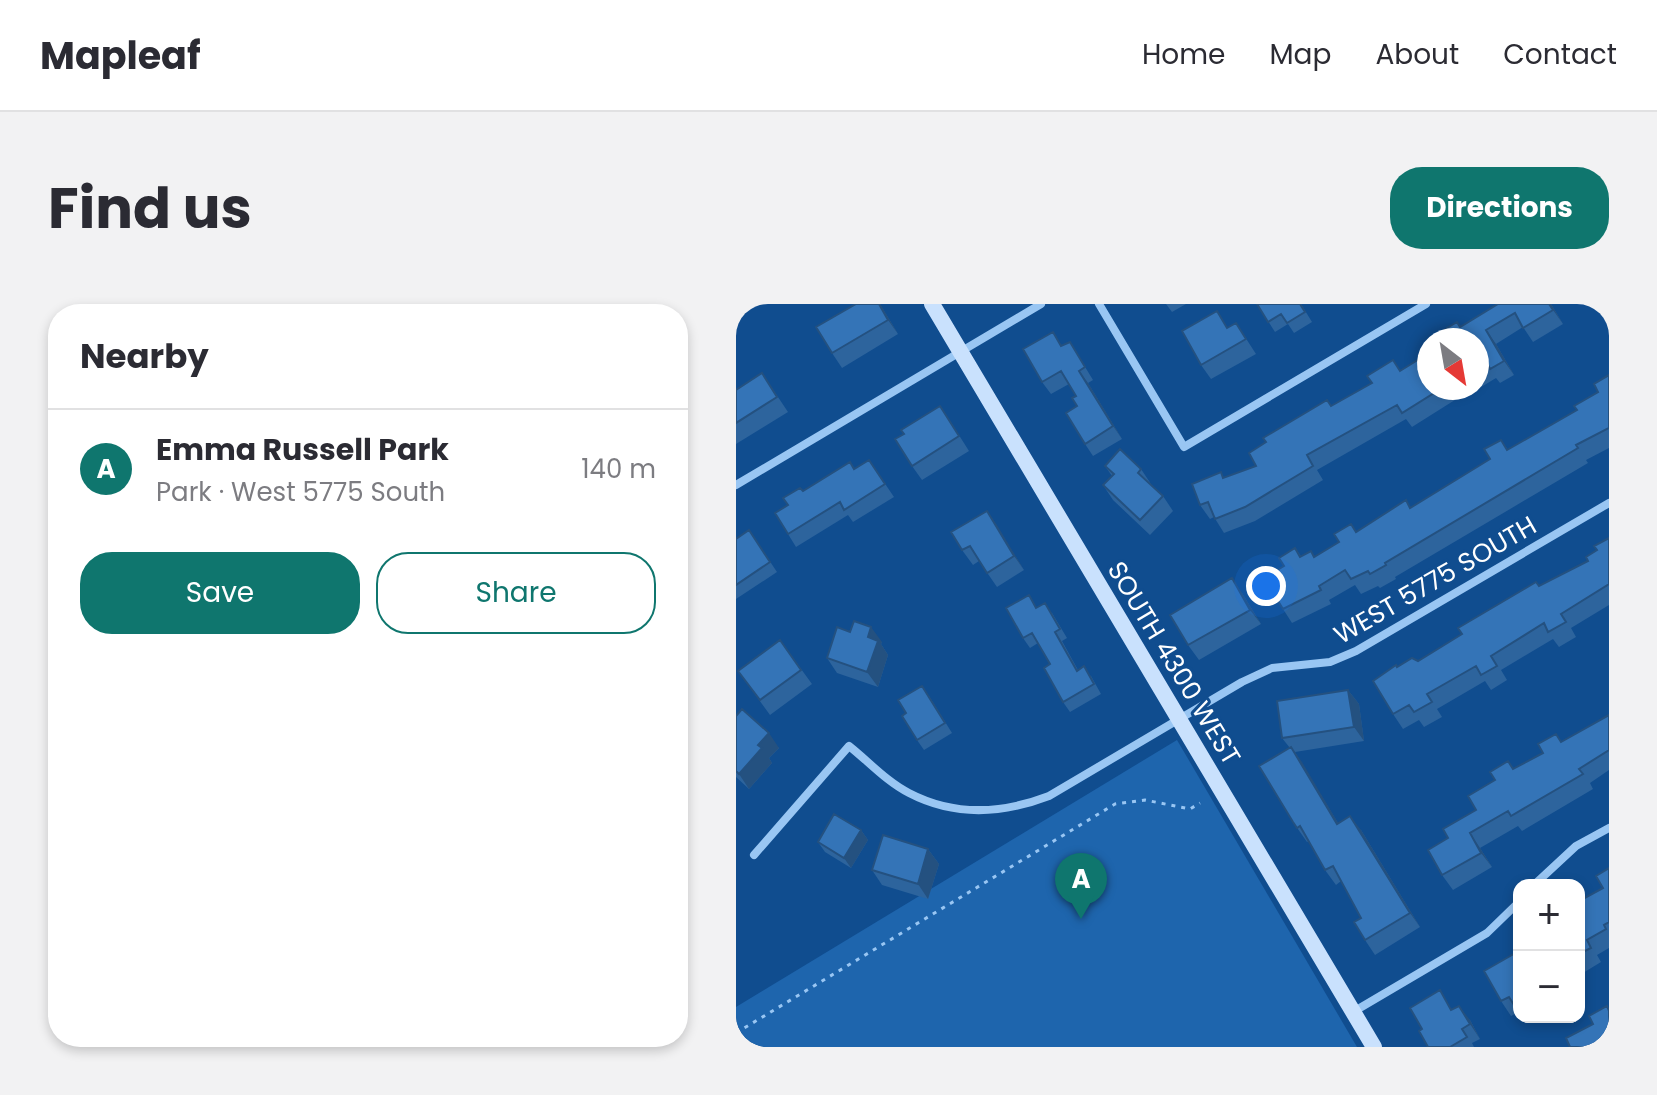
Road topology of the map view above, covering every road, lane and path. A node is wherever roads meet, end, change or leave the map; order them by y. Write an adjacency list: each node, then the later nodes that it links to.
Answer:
1 (932, 304): 5 (main road, SOUTH 4300 WEST)
2 (1041, 304): 5 (street)
3 (1099, 304): 4 (street)
4 (1426, 304)
5 (961, 352): 6 (street); 8 (main road, SOUTH 4300 WEST)
6 (736, 485)
7 (1609, 503): 8 (street, WEST 5775 SOUTH)
8 (1179, 719): 11 (street, WEST 5775 SOUTH); 14 (main road, SOUTH 4300 WEST)
9 (1200, 803): 15 (path)
10 (1609, 828): 12 (street)
11 (754, 855)
12 (1540, 879)
13 (1513, 908): 14 (street)
14 (1353, 1012): 16 (main road, SOUTH 4300 WEST)
15 (736, 1033)
16 (1374, 1047)

